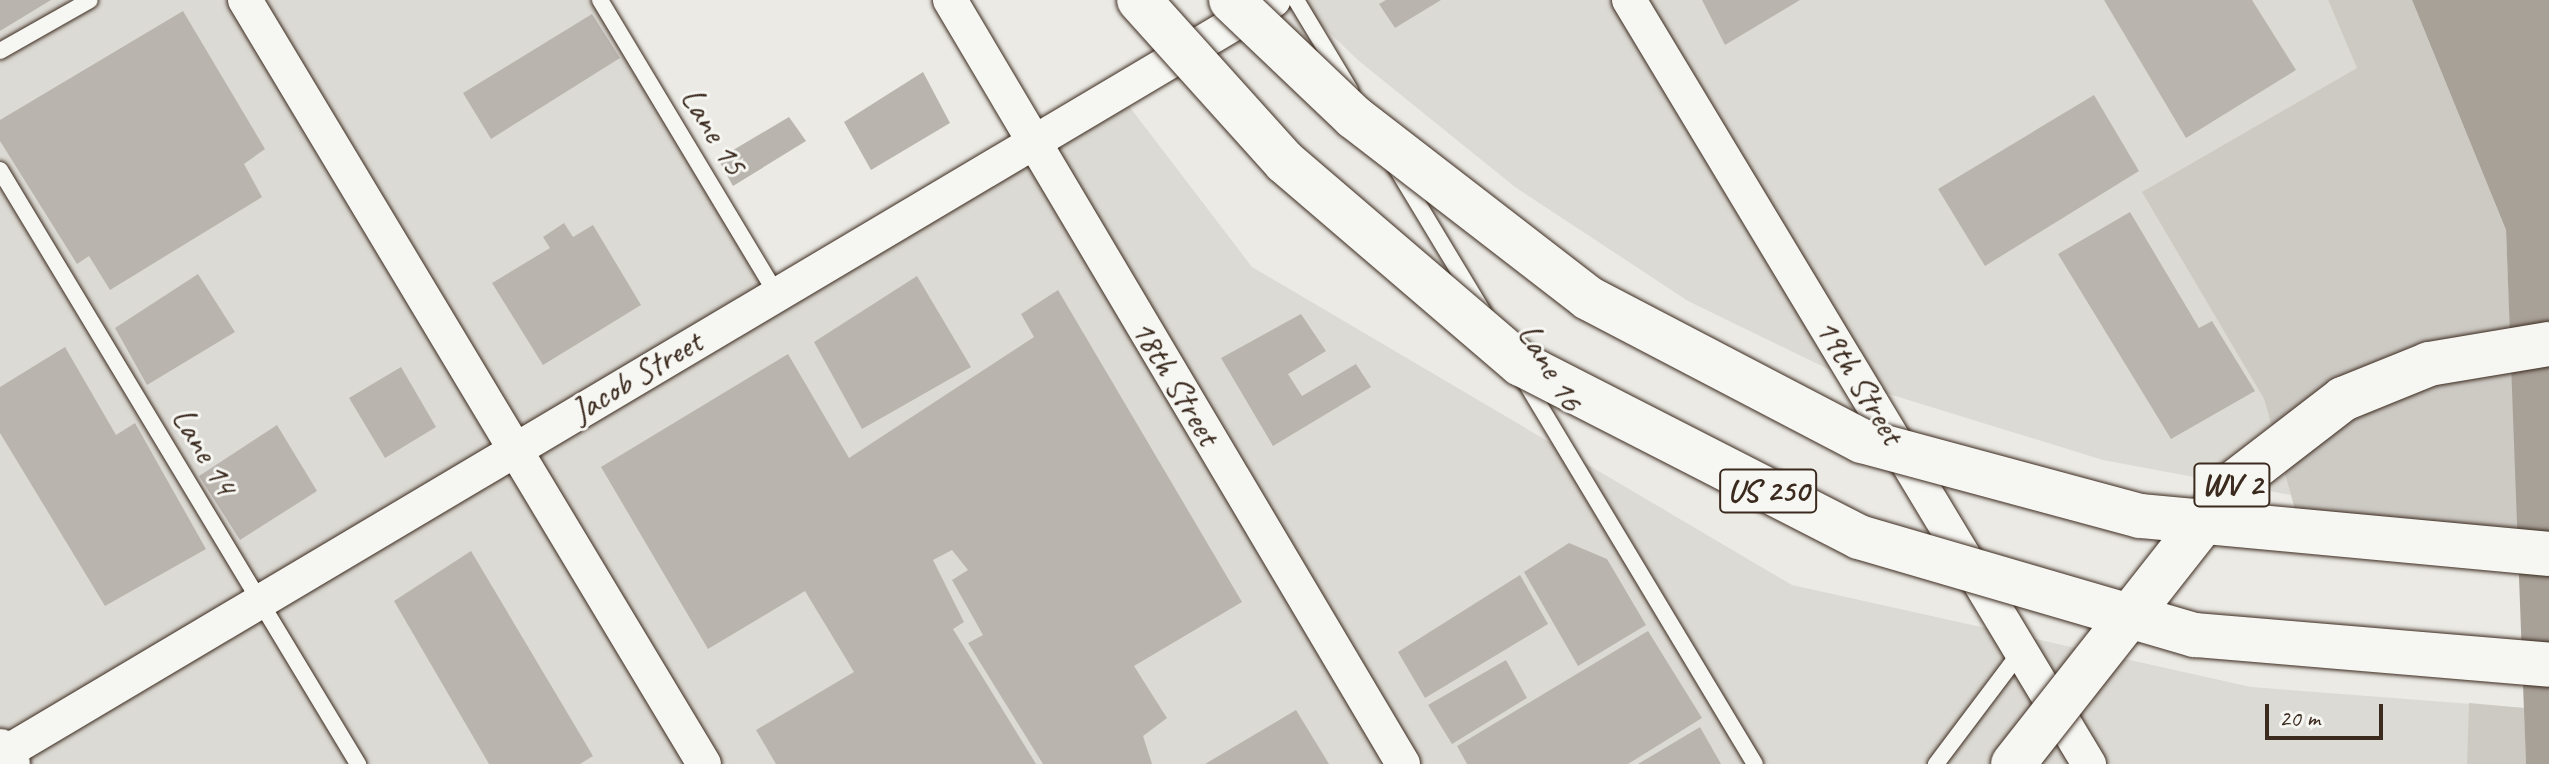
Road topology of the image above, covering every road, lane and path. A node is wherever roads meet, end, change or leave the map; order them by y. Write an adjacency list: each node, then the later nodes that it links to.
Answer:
1 (90, 0): 10 (lane)
2 (245, 0): 15 (street)
3 (600, 0): 13 (lane, Lane 15)
4 (950, 0): 11 (street, 18th Street)
5 (1139, 0): 19 (highway, US 250, bridge)
6 (1231, 0): 16 (highway, US 250, bridge)
7 (1274, 0): 11 (street, Jacob Street)
8 (1296, 0): 24 (lane, Lane 16)
9 (1629, 0): 18 (street, 19th Street)
10 (0, 51)
11 (1035, 144): 13 (street, Jacob Street); 23 (street, 18th Street)
12 (0, 170): 17 (lane, Lane 14)
13 (776, 293): 15 (street, Jacob Street)
14 (2549, 344): 26 (highway, WV 2, bridge)
15 (514, 448): 17 (street, Jacob Street); 22 (street)
16 (2549, 554)
17 (258, 598): 20 (street, Jacob Street); 21 (lane, Lane 14)
18 (2022, 650): 25 (lane); 27 (street, 19th Street)
19 (2549, 665)
20 (3, 756)
21 (358, 764)
22 (704, 764)
23 (1403, 764)
24 (1755, 764)
25 (1936, 764)
26 (2013, 764)
27 (2089, 764)

